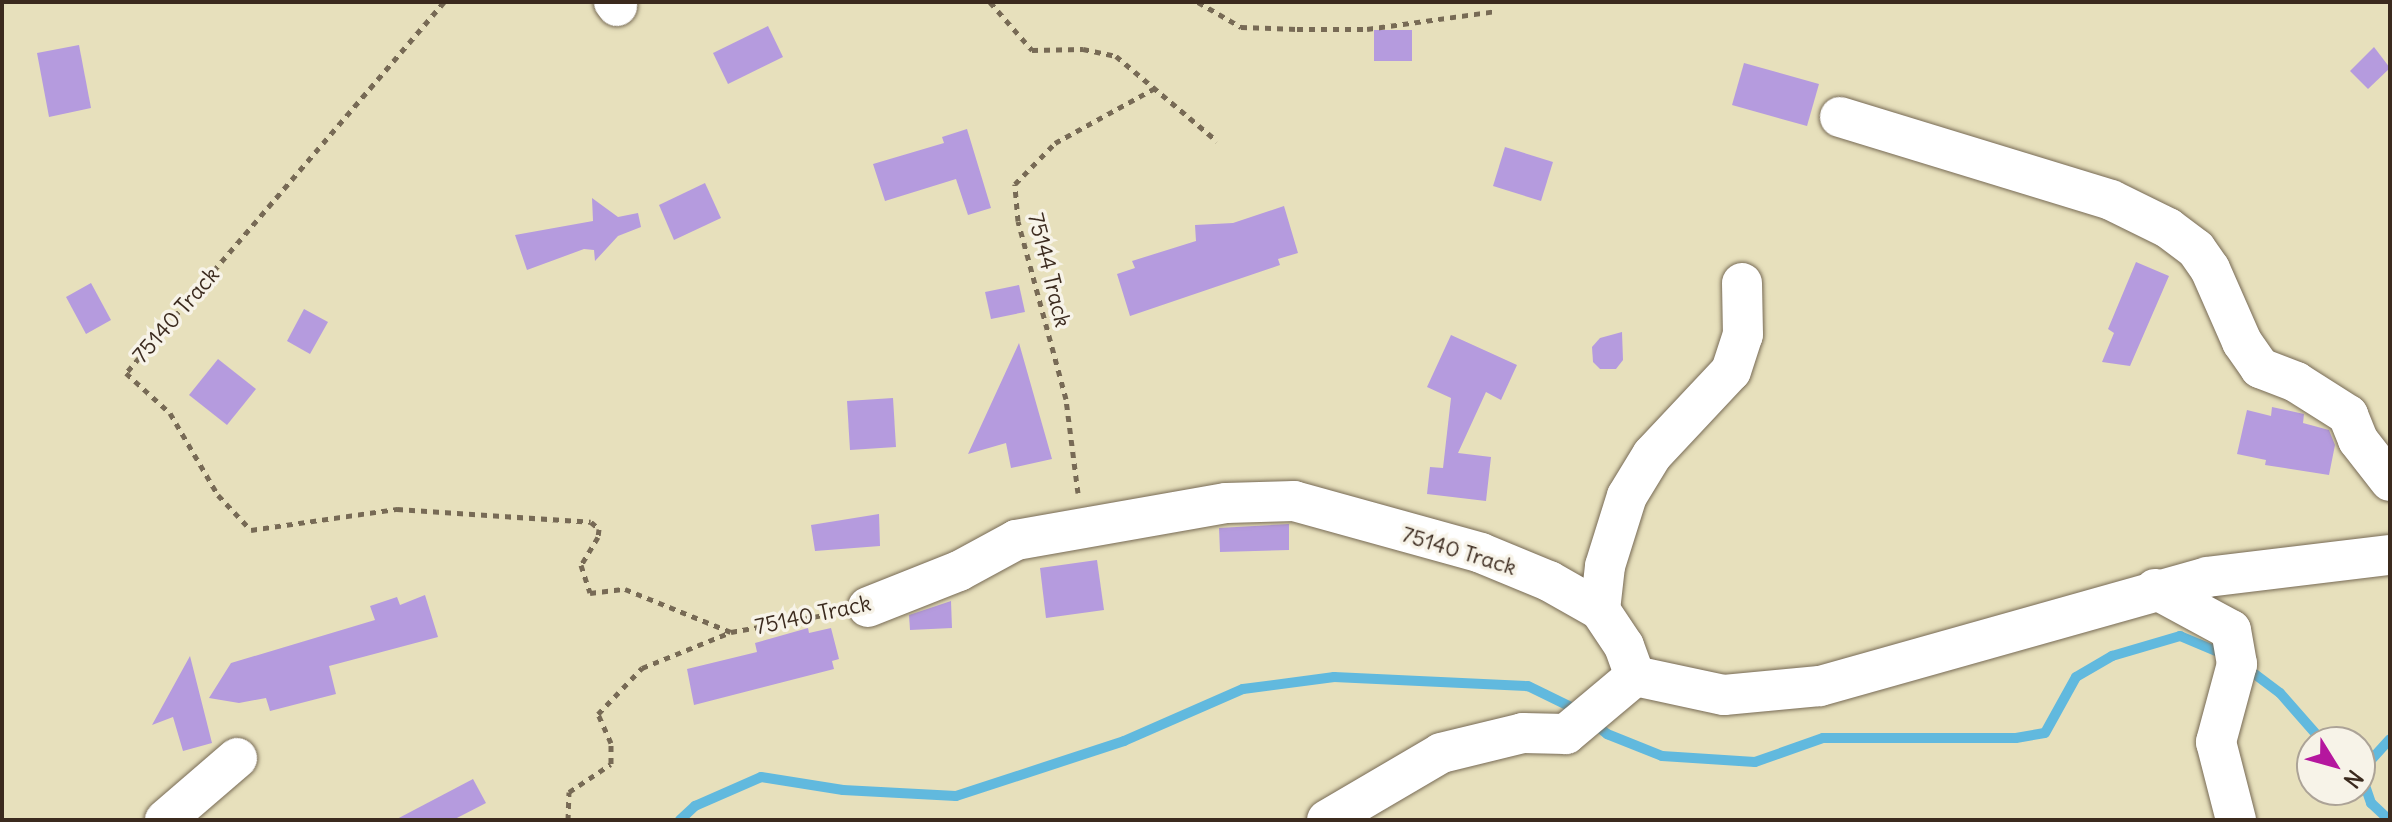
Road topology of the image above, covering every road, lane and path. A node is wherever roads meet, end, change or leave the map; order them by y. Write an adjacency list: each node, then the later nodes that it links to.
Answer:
1 (444, 2): 15 (path, 75140 Track)
2 (990, 2): 5 (path)
3 (1198, 2): 4 (path)
4 (1496, 11)
5 (1155, 88): 7 (path); 10 (path, 75144 Track)
6 (1840, 117): 9 (street)
7 (1217, 141)
8 (1742, 283): 14 (street)
9 (2390, 481)
10 (1078, 533): 13 (street, 75140 Track); 14 (street, 75140 Track)
11 (2390, 555): 12 (street)
12 (2155, 589): 16 (street); 21 (street)
13 (868, 607): 15 (path, 75140 Track)
14 (1600, 610): 16 (street, 75140 Track)
15 (731, 632): 19 (path)
16 (1635, 676): 20 (street)
17 (237, 758): 18 (street)
18 (165, 820)
19 (568, 820)
20 (1327, 820)
21 (2236, 820)

